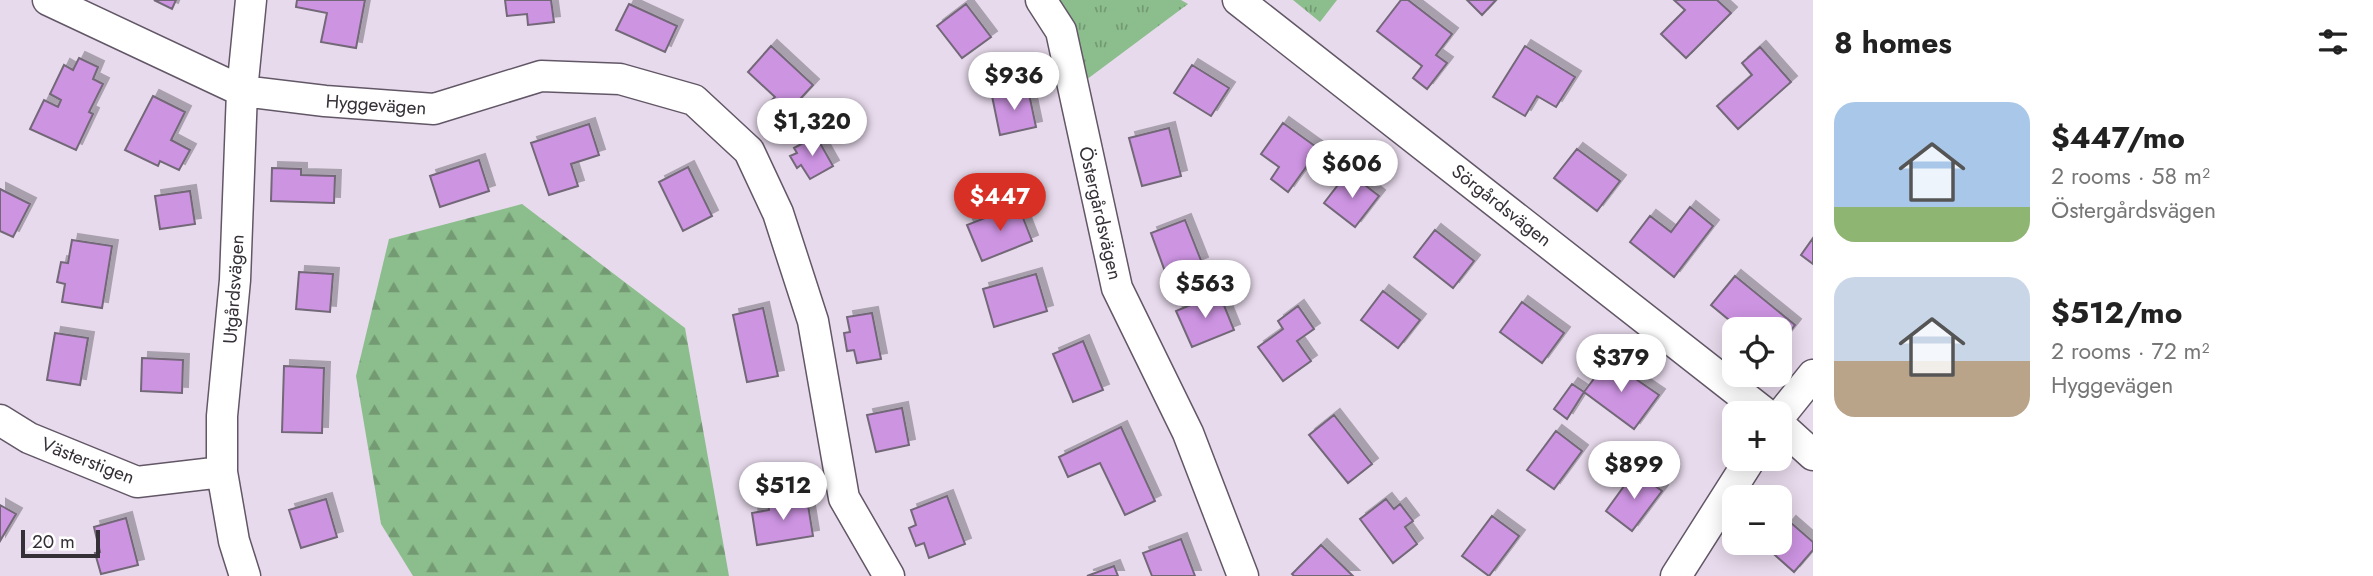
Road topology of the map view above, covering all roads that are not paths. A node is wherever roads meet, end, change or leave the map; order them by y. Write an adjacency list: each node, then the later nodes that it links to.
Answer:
1 (48, 0): 5 (street, Hyggevägen)
2 (251, 0): 5 (street, Utgårdsvägen)
3 (1041, 0): 16 (street, Östergårdsvägen)
4 (1238, 0): 7 (street, Sörgårdsvägen)
5 (242, 91): 13 (street, Utgårdsvägen); 15 (street, Hyggevägen)
6 (1813, 376): 8 (street)
7 (1750, 401)
8 (1792, 401)
9 (0, 420): 13 (street, Västerstigen)
10 (1792, 436): 11 (street)
11 (1813, 455)
12 (1743, 471): 17 (street)
13 (222, 472): 14 (street, Utgårdsvägen)
14 (245, 576)
15 (889, 576)
16 (1243, 576)
17 (1676, 576)

